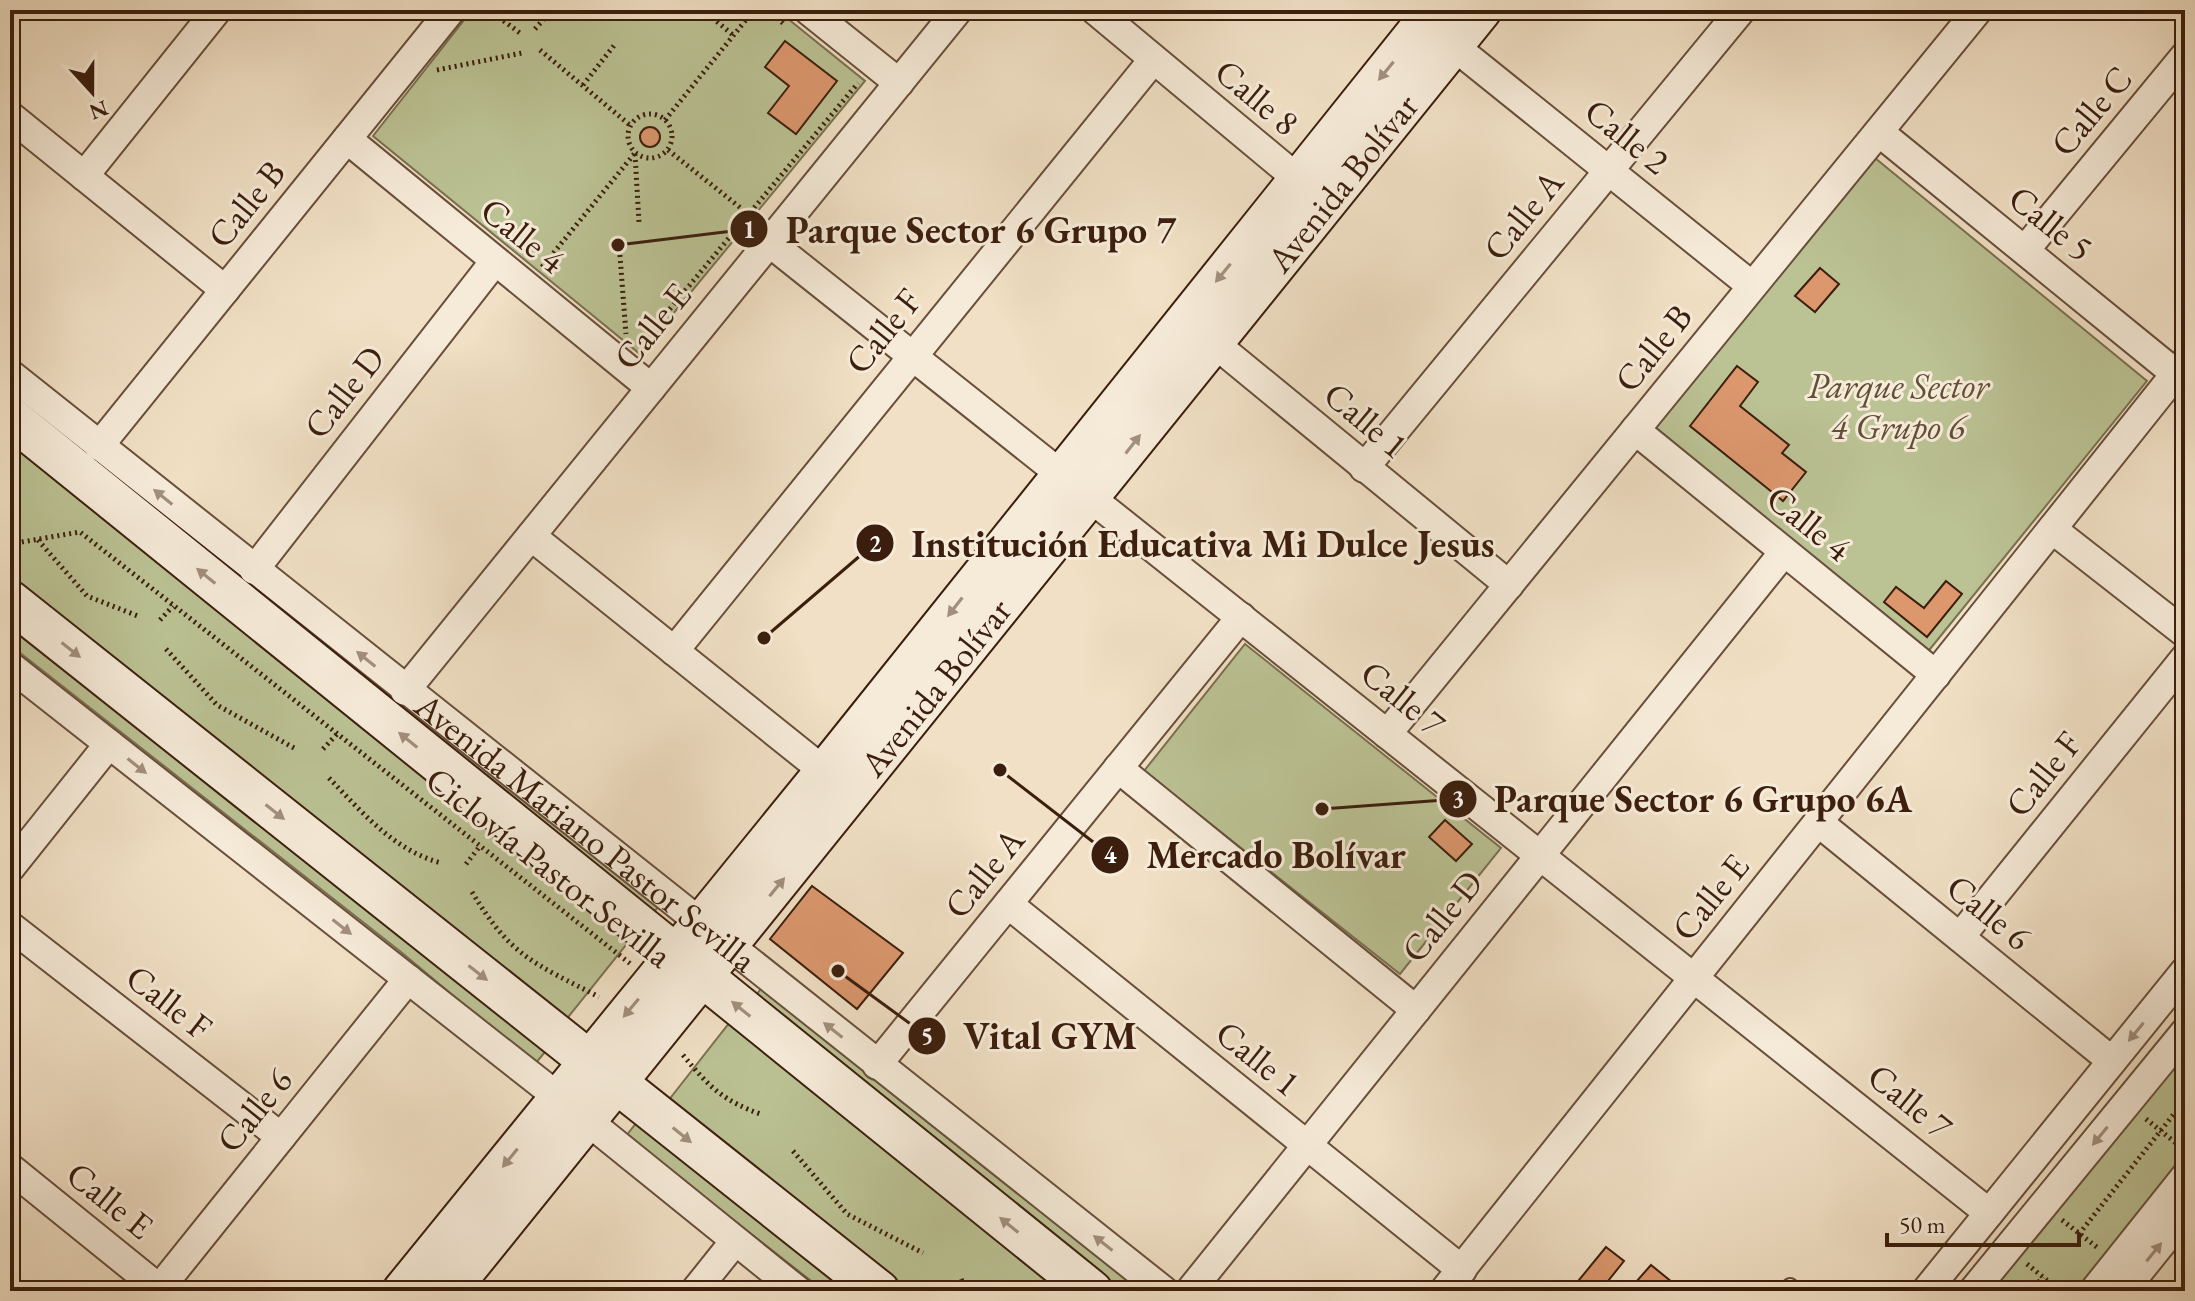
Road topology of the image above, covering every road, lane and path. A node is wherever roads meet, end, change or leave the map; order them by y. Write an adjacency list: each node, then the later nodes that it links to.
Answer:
1 (217, 10): 34 (street)
2 (451, 10): 30 (street, Calle B)
3 (489, 10): 15 (path)
4 (552, 10): 14 (path)
5 (703, 10): 16 (path)
6 (754, 10): 16 (path)
7 (808, 10): 24 (street)
8 (958, 10): 24 (street, Calle E)
9 (1095, 10): 22 (street, Calle 8)
10 (1481, 10): 13 (street, Avenida Bolívar)
11 (1741, 10): 33 (street, Calle A)
12 (1978, 10): 29 (street, Calle B)
13 (1430, 22): 33 (street, Calle 2); 35 (street, Avenida Bolívar, one-way to 35); 49 (street, Avenida Bolívar)
14 (535, 29)
15 (520, 33)
16 (733, 35): 27 (path)
17 (616, 43): 25 (path)
18 (540, 50): 25 (path)
19 (522, 53): 21 (path)
20 (2185, 56): 40 (street, Calle C)
21 (438, 59)
22 (1153, 60): 35 (street, Calle 8); 50 (street, Calle F)
23 (858, 83): 36 (path)
24 (899, 83): 38 (street, Calle E)
25 (583, 85): 28 (path)
26 (10, 116): 34 (street)
27 (665, 120): 28 (path); 31 (path)
28 (631, 126): 32 (path)
29 (1879, 132): 40 (street, Calle 5); 45 (street, Calle B)
30 (347, 139): 42 (street, Calle 4); 46 (street, Calle B)
31 (668, 150): 32 (path); 36 (path)
32 (635, 153): 37 (path); 43 (path)
33 (1609, 171): 45 (street, Calle 2); 57 (street, Calle A)
34 (84, 176): 46 (street)
35 (1299, 180): 58 (street, Avenida Bolívar, one-way to 58)
36 (749, 215): 38 (path); 48 (path)
37 (639, 222)
38 (772, 239): 50 (street, Calle 7); 53 (street, Calle E)
39 (619, 243): 48 (path)
40 (2025, 250): 51 (street, Calle 5)
41 (531, 258): 43 (path)
42 (495, 261): 43 (street, Calle 4); 64 (street, Calle D)
43 (534, 277): 44 (path); 53 (street, Calle 4)
44 (554, 277)
45 (1752, 286): 55 (street, Calle B)
46 (225, 290): 56 (street, Calle B)
47 (614, 325): 48 (path)
48 (626, 335)
49 (1214, 343): 57 (street, Calle 1); 58 (street, Avenida Bolívar, one-way to 49)
50 (912, 355): 58 (street, Calle 7); 73 (street, Calle F)
51 (2180, 368): 59 (street, Calle E)
52 (10, 374): 56 (street, Avenida Mariano Pastor Sevilla)
53 (651, 388): 60 (street, Calle E)
54 (10, 417): 98 (street, Avenida Mariano Pastor Sevilla, one-way to 54)
55 (1635, 430): 63 (street, Calle 4); 65 (street, Calle B)
56 (99, 446): 64 (street, Avenida Mariano Pastor Sevilla, one-way to 56)
57 (1364, 468): 65 (street, Calle 1)
58 (1076, 486): 69 (street, Calle 7); 84 (street, Avenida Bolívar, one-way to 84); 95 (street, Avenida Bolívar, one-way to 58)
59 (2052, 529): 71 (street); 76 (street, Calle E)
60 (531, 536): 73 (street); 77 (street, Calle E)
61 (38, 540): 62 (path, Ciclovía Pastor Sevilla); 67 (path, Ciclovía Pastor Sevilla); 68 (path)
62 (10, 544)
63 (1784, 552): 76 (street, Calle 4); 88 (street, Calle D)
64 (254, 570): 77 (street, Avenida Mariano Pastor Sevilla, one-way to 64)
65 (1509, 585): 79 (street, Calle B)
66 (10, 601): 107 (street, one-way to 107)
67 (173, 606): 70 (path); 78 (path, Ciclovía Pastor Sevilla)
68 (138, 616)
69 (1241, 617): 79 (street, Calle 7); 83 (street, Calle A)
70 (160, 620)
71 (2185, 633)
72 (166, 649): 81 (path)
73 (674, 651): 84 (street)
74 (2185, 658): 96 (street, Calle F)
75 (10, 666): 80 (street)
76 (1936, 675): 86 (street, Calle E)
77 (405, 691): 95 (street, Avenida Mariano Pastor Sevilla)
78 (337, 734): 82 (path); 87 (path, Ciclovía Pastor Sevilla)
79 (1387, 734): 88 (street, Calle 7)
80 (109, 744): 91 (street); 100 (street, one-way to 100)
81 (294, 748)
82 (323, 749)
83 (1118, 768): 93 (street, Calle A); 102 (street)
84 (825, 772): 95 (street, Avenida Bolívar)
85 (329, 778): 89 (path)
86 (1818, 822): 96 (street, Calle 6); 99 (street, Calle E)
87 (480, 846): 90 (path); 98 (path, Ciclovía Pastor Sevilla)
88 (1540, 855): 99 (street, Calle 7); 102 (street, Calle D)
89 (441, 863)
90 (466, 864)
91 (10, 868)
92 (472, 892): 101 (path)
93 (1008, 904): 106 (street, Calle A); 114 (street, Calle 1)
94 (10, 926): 113 (street, Calle F)
95 (714, 936): 98 (street, Avenida Bolívar); 106 (street, Avenida Mariano Pastor Sevilla, one-way to 95)
96 (1960, 937): 105 (street, Calle 6)
97 (2185, 971): 105 (street, one-way to 105)
98 (676, 972): 107 (street, Avenida Bolívar); 137 (street, Avenida Mariano Pastor Sevilla, one-way to 98)
99 (1694, 978): 119 (street, Calle 7); 129 (street, Calle E)
100 (408, 979): 109 (street); 113 (street, Calle 6)
101 (599, 997)
102 (1416, 1010): 114 (street, Calle D)
103 (2185, 1032): 143 (street, one-way to 143)
104 (683, 1055): 111 (path)
105 (2112, 1061): 119 (street)
106 (877, 1065): 138 (street, Avenida Mariano Pastor Sevilla, one-way to 106)
107 (602, 1071): 109 (street, Avenida Bolívar); 135 (street, one-way to 135)
108 (2185, 1100): 112 (path)
109 (572, 1108): 123 (street); 131 (street, Avenida Bolívar, one-way to 131); 132 (street, Avenida Bolívar)
110 (2138, 1113): 112 (path)
111 (763, 1115)
112 (2160, 1131): 115 (path); 122 (path)
113 (281, 1137): 130 (street, Calle 6)
114 (1307, 1146): 129 (street, Calle 1); 139 (street, Calle D)
115 (2182, 1148)
116 (793, 1151): 125 (path)
117 (10, 1168): 130 (street, Calle E)
118 (2185, 1177): 146 (street)
119 (1989, 1213): 142 (street)
120 (2185, 1214): 147 (street, one-way to 120)
121 (2056, 1215): 122 (path)
122 (2079, 1234): 124 (path)
123 (735, 1241): 133 (street); 134 (street)
124 (2102, 1251)
125 (923, 1253)
126 (2021, 1259): 127 (path)
127 (2043, 1277): 144 (path); 145 (path)
128 (961, 1279): 136 (path)
129 (1453, 1280)
130 (161, 1290)
131 (403, 1291)
132 (448, 1291)
133 (695, 1291)
134 (798, 1291)
135 (879, 1291)
136 (967, 1291)
137 (1092, 1291)
138 (1164, 1291)
139 (1190, 1291)
140 (1787, 1291): 141 (lane)
141 (1796, 1291)
142 (1926, 1291)
143 (1973, 1291)
144 (2031, 1291)
145 (2060, 1291)
146 (2094, 1291)
147 (2123, 1291)

